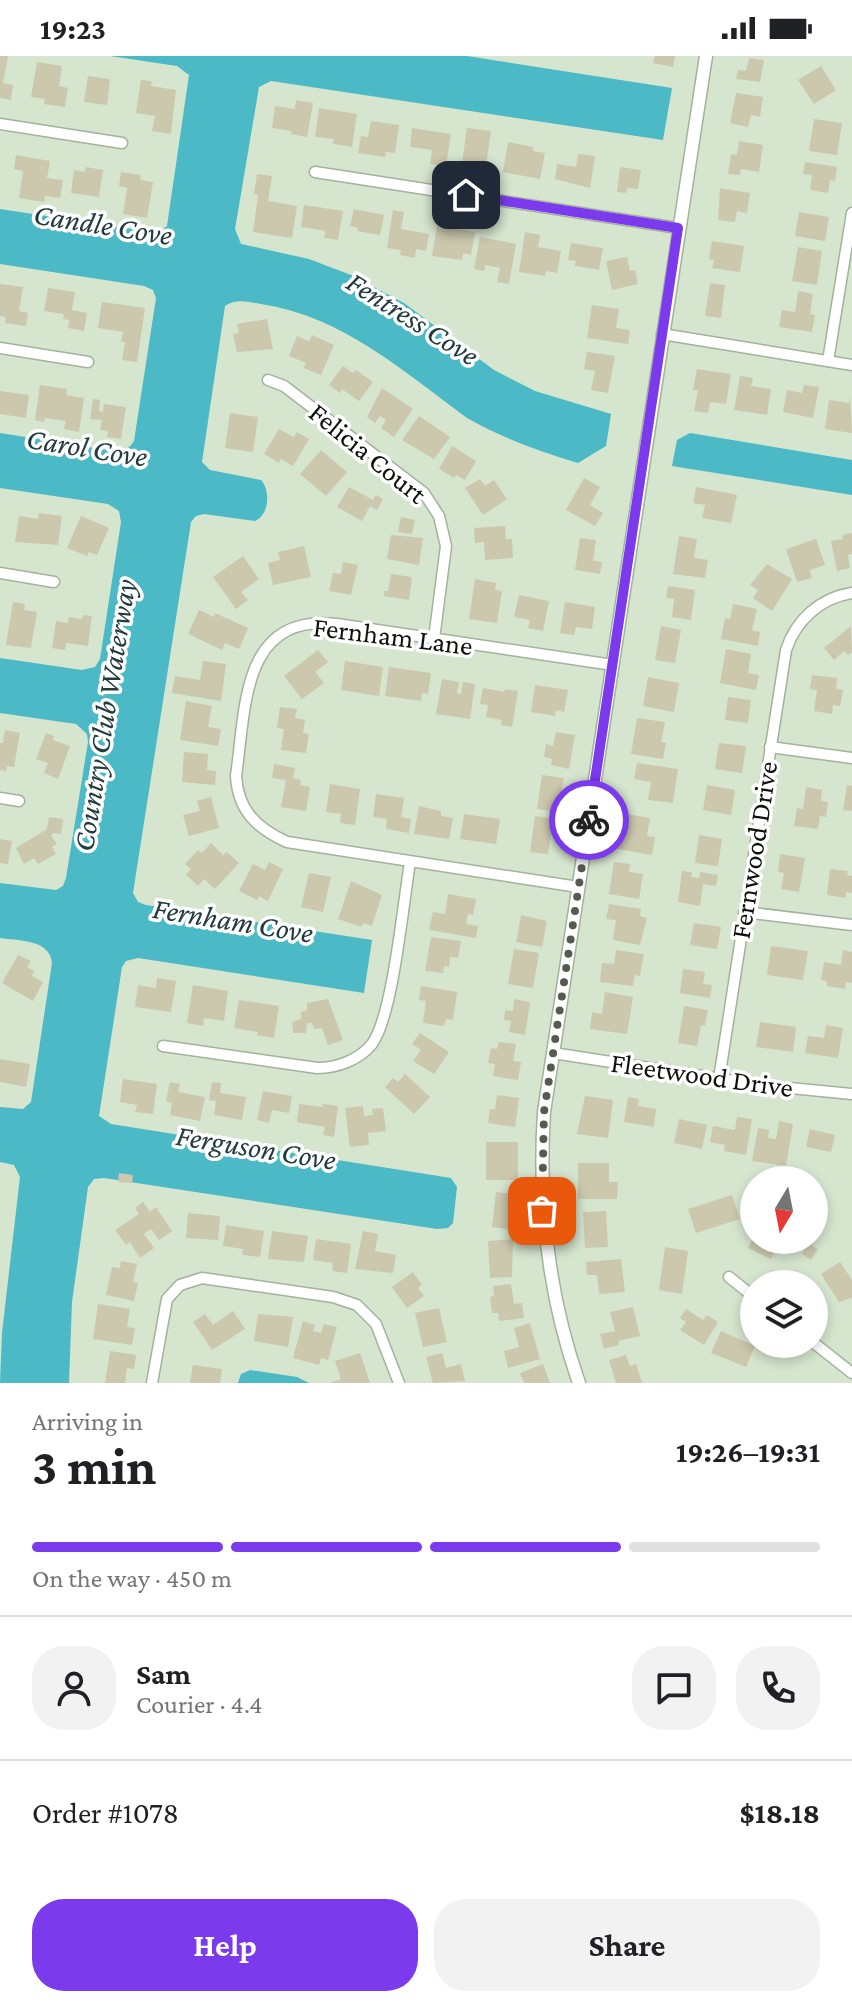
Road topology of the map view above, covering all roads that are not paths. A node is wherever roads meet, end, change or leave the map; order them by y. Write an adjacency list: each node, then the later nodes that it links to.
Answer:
1 (706, 56): 6 (street)
2 (0, 124): 3 (street)
3 (122, 143)
4 (315, 172): 6 (street)
5 (852, 213): 9 (street)
6 (678, 228): 7 (street)
7 (662, 334): 9 (street); 17 (street)
8 (0, 348): 10 (street)
9 (828, 361): 11 (street)
10 (88, 362)
11 (852, 365)
12 (268, 380): 16 (street, Felicia Court)
13 (0, 573): 14 (street)
14 (54, 582)
15 (852, 593): 18 (street, Fernwood Drive)
16 (434, 639): 17 (street, Fernham Lane); 22 (street, Fernham Lane)
17 (613, 665): 23 (street)
18 (770, 747): 19 (street); 24 (street, Fernwood Drive)
19 (852, 758)
20 (0, 798): 21 (street)
21 (19, 801)
22 (410, 863): 23 (street, Fernham Lane); 26 (street)
23 (578, 887): 27 (street)
24 (744, 912): 25 (street); 28 (street, Fernwood Drive)
25 (852, 925)
26 (163, 1046)
27 (553, 1053): 28 (street, Fleetwood Drive); 36 (street)
28 (719, 1079): 29 (street, Fleetwood Drive)
29 (852, 1094)
30 (729, 1277): 31 (street)
31 (740, 1286)
32 (828, 1354): 33 (street)
33 (852, 1373)
34 (152, 1383): 35 (street)
35 (399, 1383)
36 (579, 1383)

